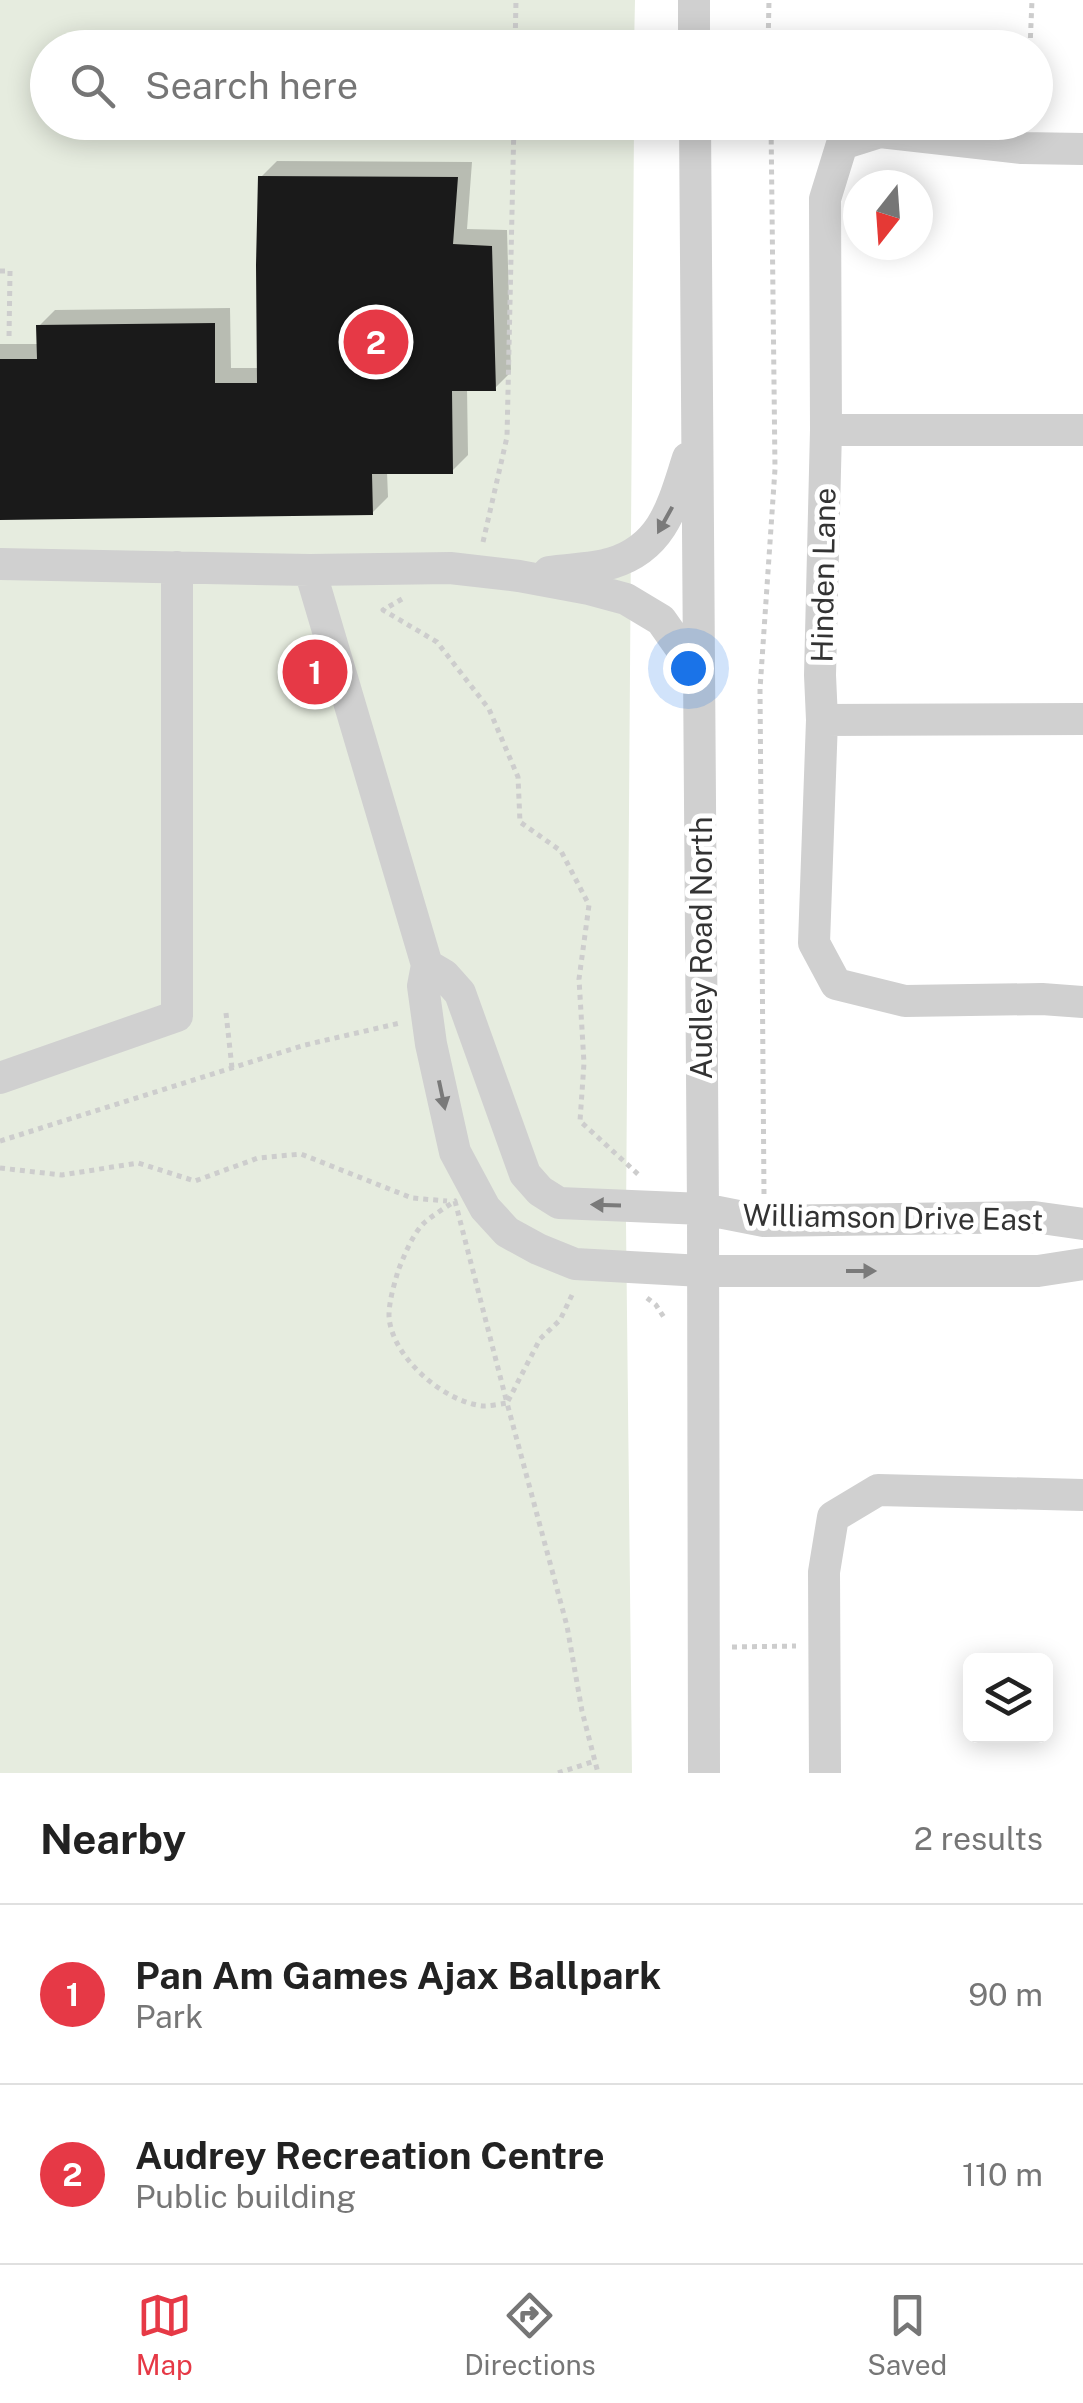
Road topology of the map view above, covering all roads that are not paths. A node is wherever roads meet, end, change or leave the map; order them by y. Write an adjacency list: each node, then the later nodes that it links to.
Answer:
1 (694, 0): 2 (street)
2 (694, 30)
3 (695, 140): 7 (street, Audley Road North)
4 (855, 140): 8 (street, Hinden Lane)
5 (951, 140): 6 (street, Hinden Lane)
6 (1083, 149)
7 (697, 428): 13 (street, one-way to 13); 14 (street, Audley Road North)
8 (826, 430): 9 (street); 16 (street, Hinden Lane)
9 (1083, 430)
10 (0, 564): 11 (street)
11 (177, 568): 12 (street); 21 (street)
12 (310, 570): 13 (street); 17 (street)
13 (520, 576): 14 (street)
14 (699, 674): 22 (street, Audley Road North)
15 (1083, 719): 16 (street)
16 (822, 720): 18 (street, Hinden Lane)
17 (427, 965): 19 (street, Williamson Drive East); 20 (street, Williamson Drive East)
18 (1083, 1002)
19 (472, 1024): 20 (street); 22 (street, Williamson Drive East, one-way to 19)
20 (431, 1044): 25 (street, Williamson Drive East, one-way to 25)
21 (0, 1078)
22 (704, 1209): 23 (street, Williamson Drive East); 25 (street, Audley Road North)
23 (1083, 1224)
24 (1083, 1264): 25 (street, Williamson Drive East, one-way to 24)
25 (702, 1271): 27 (street, Audley Road North)
26 (1083, 1495): 28 (street)
27 (704, 1773)
28 (825, 1773)

